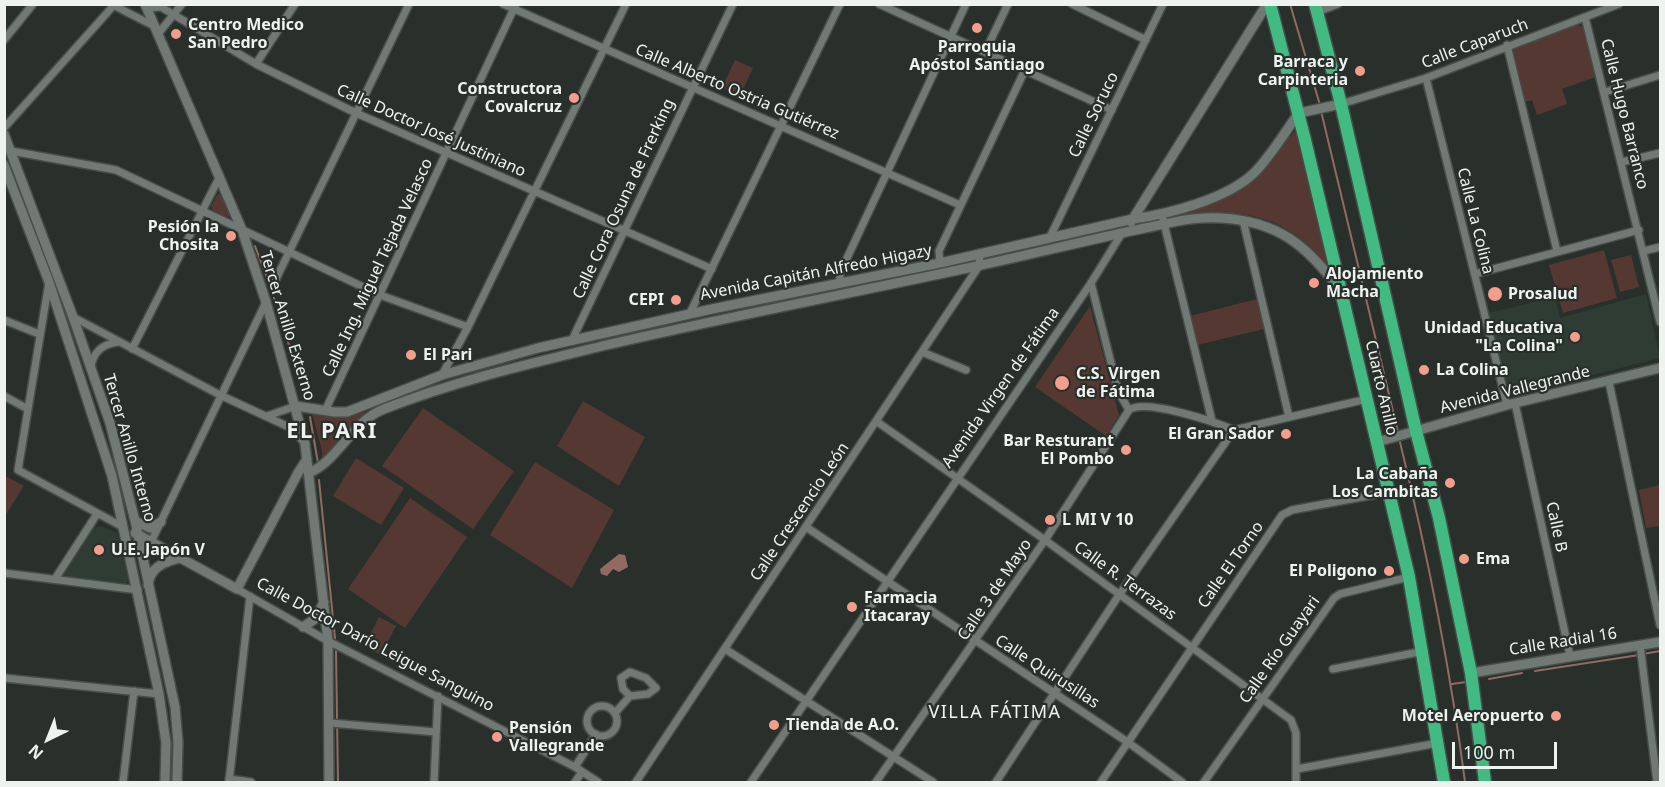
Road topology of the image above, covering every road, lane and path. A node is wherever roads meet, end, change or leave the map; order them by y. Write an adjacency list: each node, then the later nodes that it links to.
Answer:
1 (33, 4): 26 (street)
2 (182, 4): 22 (street)
3 (295, 4): 31 (street)
4 (409, 4): 40 (street)
5 (503, 4): 19 (street, Calle Alberto Ostria Gutiérrez)
6 (626, 4): 29 (street)
7 (733, 4): 35 (street, Calle Cora Osuna de Frerking)
8 (840, 4): 41 (street)
9 (879, 4): 25 (street)
10 (966, 4): 25 (street)
11 (1008, 4): 30 (street)
12 (1072, 4): 27 (street)
13 (1163, 4): 27 (street, Calle Soruco)
14 (1268, 4): 39 (highway, Cuarto Anillo); 56 (street, Avenida Virgen de Fátima)
15 (1338, 4): 20 (street)
16 (1619, 4): 21 (street, Calle Caparuch)
17 (113, 5): 24 (street); 42 (street)
18 (146, 6): 22 (street, Calle Doctor José Justiniano); 24 (street, Tercer Anillo Externo)
19 (515, 7): 29 (street, Calle Alberto Ostria Gutiérrez); 46 (street, Calle Ing. Miguel Tejada Velasco)
20 (1316, 8): 37 (highway, Cuarto Anillo)
21 (1598, 8): 23 (street, Calle Caparuch)
22 (174, 16): 24 (street); 31 (street, Calle Doctor José Justiniano)
23 (1586, 17): 28 (street, Calle Caparuch); 36 (street, Calle Hugo Barranco)
24 (157, 31): 50 (street, Tercer Anillo Externo)
25 (951, 38): 30 (street); 49 (street)
26 (4, 40)
27 (1146, 40): 38 (street, Calle Soruco)
28 (1507, 45): 34 (street, Calle Caparuch); 66 (street)
29 (604, 50): 35 (street, Calle Alberto Ostria Gutiérrez); 51 (street)
30 (985, 52): 32 (street)
31 (256, 64): 40 (street, Calle Doctor José Justiniano)
32 (1024, 72): 38 (street); 53 (street)
33 (1660, 75): 36 (street)
34 (1426, 78): 37 (street, Calle Caparuch); 74 (street, Calle La Colina)
35 (692, 87): 41 (street, Calle Alberto Ostria Gutiérrez); 61 (street, Calle Cora Osuna de Frerking)
36 (1605, 92): 47 (street, Calle Hugo Barranco)
37 (1336, 106): 39 (street); 112 (highway, Cuarto Anillo)
38 (1112, 110): 63 (street, Calle Soruco)
39 (1304, 112): 57 (street, Avenida Capitán Alfredo Higazy); 78 (highway, Cuarto Anillo)
40 (356, 114): 46 (street, Calle Doctor José Justiniano); 68 (street)
41 (782, 125): 49 (street, Calle Alberto Ostria Gutiérrez); 73 (street)
42 (4, 128)
43 (4, 134): 44 (street, Tercer Anillo Interno)
44 (11, 151): 54 (street); 55 (street, Tercer Anillo Interno)
45 (1660, 153): 47 (street)
46 (447, 154): 51 (street, Calle Doctor José Justiniano); 79 (street, Calle Ing. Miguel Tejada Velasco)
47 (1622, 162): 60 (street, Calle Hugo Barranco)
48 (4, 165): 52 (street, Tercer Anillo Interno)
49 (886, 172): 53 (street, Calle Alberto Ostria Gutiérrez); 77 (street)
50 (220, 176): 54 (street); 59 (street, Tercer Anillo Externo)
51 (535, 192): 61 (street, Calle Doctor José Justiniano); 88 (street)
52 (18, 202): 55 (street); 64 (street, Tercer Anillo Interno)
53 (960, 205): 71 (street)
54 (202, 209): 59 (street); 92 (street)
55 (36, 216): 69 (street, Tercer Anillo Interno)
56 (1133, 219): 57 (street, Avenida Capitán Alfredo Higazy); 62 (street, Avenida Virgen de Fátima); 63 (street, Avenida Capitán Alfredo Higazy)
57 (1163, 220): 58 (street, Avenida Capitán Alfredo Higazy); 62 (street, Avenida Capitán Alfredo Higazy); 110 (street)
58 (1243, 220): 78 (street, Avenida Capitán Alfredo Higazy); 108 (street)
59 (242, 230): 68 (street); 81 (street, Tercer Anillo Externo)
60 (1639, 230): 66 (street); 67 (street, Calle Hugo Barranco)
61 (624, 231): 73 (street, Calle Doctor José Justiniano); 90 (street, Calle Cora Osuna de Frerking)
62 (1122, 233): 72 (street, Avenida Capitán Alfredo Higazy); 76 (street, Avenida Virgen de Fátima)
63 (1050, 237): 70 (street, Avenida Capitán Alfredo Higazy)
64 (32, 238): 69 (street); 80 (street, Tercer Anillo Interno)
65 (1660, 247): 67 (street)
66 (1557, 251): 74 (street)
67 (1644, 251): 87 (street, Calle Hugo Barranco)
68 (288, 252): 75 (street); 79 (street)
69 (50, 254): 84 (street, Tercer Anillo Interno)
70 (980, 254): 71 (street, Avenida Capitán Alfredo Higazy); 72 (street, Calle Crescencio León)
71 (940, 263): 77 (street, Avenida Capitán Alfredo Higazy)
72 (979, 266): 86 (street, Avenida Capitán Alfredo Higazy); 93 (street, Calle Crescencio León)
73 (712, 269): 83 (street)
74 (1475, 274): 102 (street, Calle La Colina)
75 (276, 279)
76 (1091, 283): 105 (street); 117 (street, Avenida Virgen de Fátima)
77 (840, 284): 82 (street, Avenida Capitán Alfredo Higazy)
78 (1341, 291): 101 (highway, Cuarto Anillo)
79 (380, 295): 88 (street); 106 (street, Calle Ing. Miguel Tejada Velasco)
80 (50, 301): 89 (street); 119 (street, Tercer Anillo Interno)
81 (266, 302): 99 (street); 103 (street, Tercer Anillo Externo)
82 (712, 309): 83 (street, Avenida Capitán Alfredo Higazy); 86 (street)
83 (690, 314): 90 (street, Avenida Capitán Alfredo Higazy)
84 (73, 317): 91 (street); 94 (street, Tercer Anillo Interno)
85 (4, 320): 89 (street)
86 (714, 322): 116 (street, Avenida Capitán Alfredo Higazy)
87 (1660, 322)
88 (468, 327): 97 (street)
89 (39, 334): 104 (street)
90 (572, 340): 97 (street, Avenida Capitán Alfredo Higazy)
91 (118, 342): 92 (street); 94 (street)
92 (132, 349): 99 (street)
93 (922, 351): 96 (street); 109 (street, Calle Crescencio León)
94 (90, 366): 121 (street, Tercer Anillo Interno)
95 (1660, 368): 98 (street, Avenida Vallegrande)
96 (966, 370)
97 (442, 375): 106 (street, Avenida Capitán Alfredo Higazy)
98 (1610, 382): 102 (street, Avenida Vallegrande); 139 (street)
99 (220, 395): 107 (street); 122 (street)
100 (4, 396): 104 (street)
101 (1367, 399): 108 (street); 113 (highway, Cuarto Anillo)
102 (1511, 404): 112 (street, Avenida Vallegrande); 148 (street, Calle B)
103 (296, 406): 106 (street, Avenida Capitán Alfredo Higazy); 107 (street, Avenida Capitán Alfredo Higazy); 114 (street, Tercer Anillo Externo)
104 (26, 408): 120 (street)
105 (1129, 410): 110 (street); 126 (street, Calle 3 de Mayo)
106 (325, 411)
107 (267, 416): 114 (street)
108 (1289, 417): 111 (street)
109 (876, 421): 117 (street, Calle R. Terrazas); 124 (street, Calle Crescencio León)
110 (1212, 421): 111 (street)
111 (1234, 430): 135 (street)
112 (1410, 433): 113 (street, Avenida Vallegrande); 150 (highway, Cuarto Anillo)
113 (1377, 442): 118 (highway, Cuarto Anillo)
114 (305, 444): 115 (street, Tercer Anillo Externo)
115 (307, 459): 116 (street, Tercer Anillo Externo); 134 (street)
116 (309, 473): 137 (street, Tercer Anillo Externo)
117 (956, 478): 126 (street, Calle R. Terrazas); 132 (street, Avenida Virgen de Fátima)
118 (1389, 492): 130 (highway, Cuarto Anillo); 145 (street, Calle El Torno)
119 (116, 496): 123 (street, Tercer Anillo Interno); 125 (street)
120 (97, 513): 123 (street); 131 (street)
121 (135, 520): 122 (street); 125 (street, Tercer Anillo Interno)
122 (160, 522): 127 (street)
123 (123, 527): 133 (street, Tercer Anillo Interno)
124 (806, 527): 132 (street, Calle Quirusillas); 146 (street, Calle Crescencio León)
125 (138, 535): 127 (street, Calle Doctor Darío Leigue Sanguino); 133 (street, Tercer Anillo Interno); 138 (street)
126 (1045, 540): 135 (street, Calle R. Terrazas); 142 (street, Calle 3 de Mayo)
127 (151, 542): 128 (street, Calle Doctor Darío Leigue Sanguino)
128 (180, 558): 133 (street); 134 (street, Calle Doctor Darío Leigue Sanguino)
129 (4, 573): 131 (street)
130 (1409, 576): 147 (highway, Cuarto Anillo); 157 (street, Calle Río Guayari)
131 (55, 579): 133 (street)
132 (888, 582): 142 (street, Calle Quirusillas); 158 (street, Avenida Virgen de Fátima)
133 (143, 589): 138 (street, Tercer Anillo Interno); 159 (street, Tercer Anillo Interno)
134 (237, 590): 136 (street, Calle Doctor Darío Leigue Sanguino)
135 (1119, 595): 145 (street, Calle R. Terrazas); 154 (street)
136 (250, 596): 140 (street, Calle Doctor Darío Leigue Sanguino); 171 (street)
137 (324, 600): 140 (street); 141 (street, Tercer Anillo Externo)
138 (140, 601): 153 (street, Tercer Anillo Interno)
139 (1660, 625)
140 (303, 627): 141 (street, Calle Doctor Darío Leigue Sanguino)
141 (330, 641): 155 (street, Calle Doctor Darío Leigue Sanguino); 161 (street, Tercer Anillo Externo)
142 (976, 642): 154 (street, Calle Quirusillas); 167 (street, Calle 3 de Mayo)
143 (1660, 642): 144 (street, Calle Radial 16)
144 (1640, 645): 148 (street, Calle Radial 16); 166 (street)
145 (1191, 646): 157 (street, Calle R. Terrazas); 164 (street, Calle El Torno)
146 (725, 649): 158 (street); 180 (street, Calle Crescencio León)
147 (1424, 651): 149 (street); 165 (highway, Cuarto Anillo)
148 (1570, 656): 150 (street, Calle Radial 16)
149 (1333, 669)
150 (1471, 673): 190 (highway, Cuarto Anillo)
151 (4, 678): 152 (street)
152 (134, 691): 153 (street); 172 (street)
153 (159, 694): 159 (street); 173 (street, Tercer Anillo Interno)
154 (1056, 694): 164 (street, Calle Quirusillas); 184 (street)
155 (438, 696): 162 (street); 168 (street, Calle Doctor Darío Leigue Sanguino)
156 (630, 696): 156 (street); 160 (street)
157 (1264, 698): 169 (street, Calle R. Terrazas); 187 (street, Calle Río Guayari)
158 (808, 701): 167 (street); 181 (street, Avenida Virgen de Fátima)
159 (175, 707): 174 (street, Tercer Anillo Interno)
160 (615, 713): 163 (street); 163 (street)
161 (332, 723): 162 (street); 176 (street, Tercer Anillo Externo)
162 (436, 732): 177 (street)
163 (596, 734): 168 (street)
164 (1129, 743): 185 (street, Calle El Torno); 186 (street, Calle Quirusillas)
165 (1438, 743): 169 (street); 189 (highway, Cuarto Anillo)
166 (1657, 745): 191 (street)
167 (893, 758): 182 (street, Calle 3 de Mayo); 183 (street)
168 (575, 767): 170 (street, Calle Doctor Darío Leigue Sanguino)
169 (1297, 769): 188 (street)
170 (582, 772): 178 (street); 179 (street, Calle Doctor Darío Leigue Sanguino)
171 (229, 781): 175 (street)
172 (123, 783)
173 (165, 783)
174 (177, 783)
175 (250, 783)
176 (329, 783)
177 (434, 783)
178 (575, 783)
179 (598, 783)
180 (636, 783)
181 (752, 783)
182 (876, 783)
183 (933, 783)
184 (996, 783)
185 (1101, 783)
186 (1182, 783)
187 (1203, 783)
188 (1296, 783)
189 (1444, 783)
190 (1485, 783)
191 (1657, 783)

